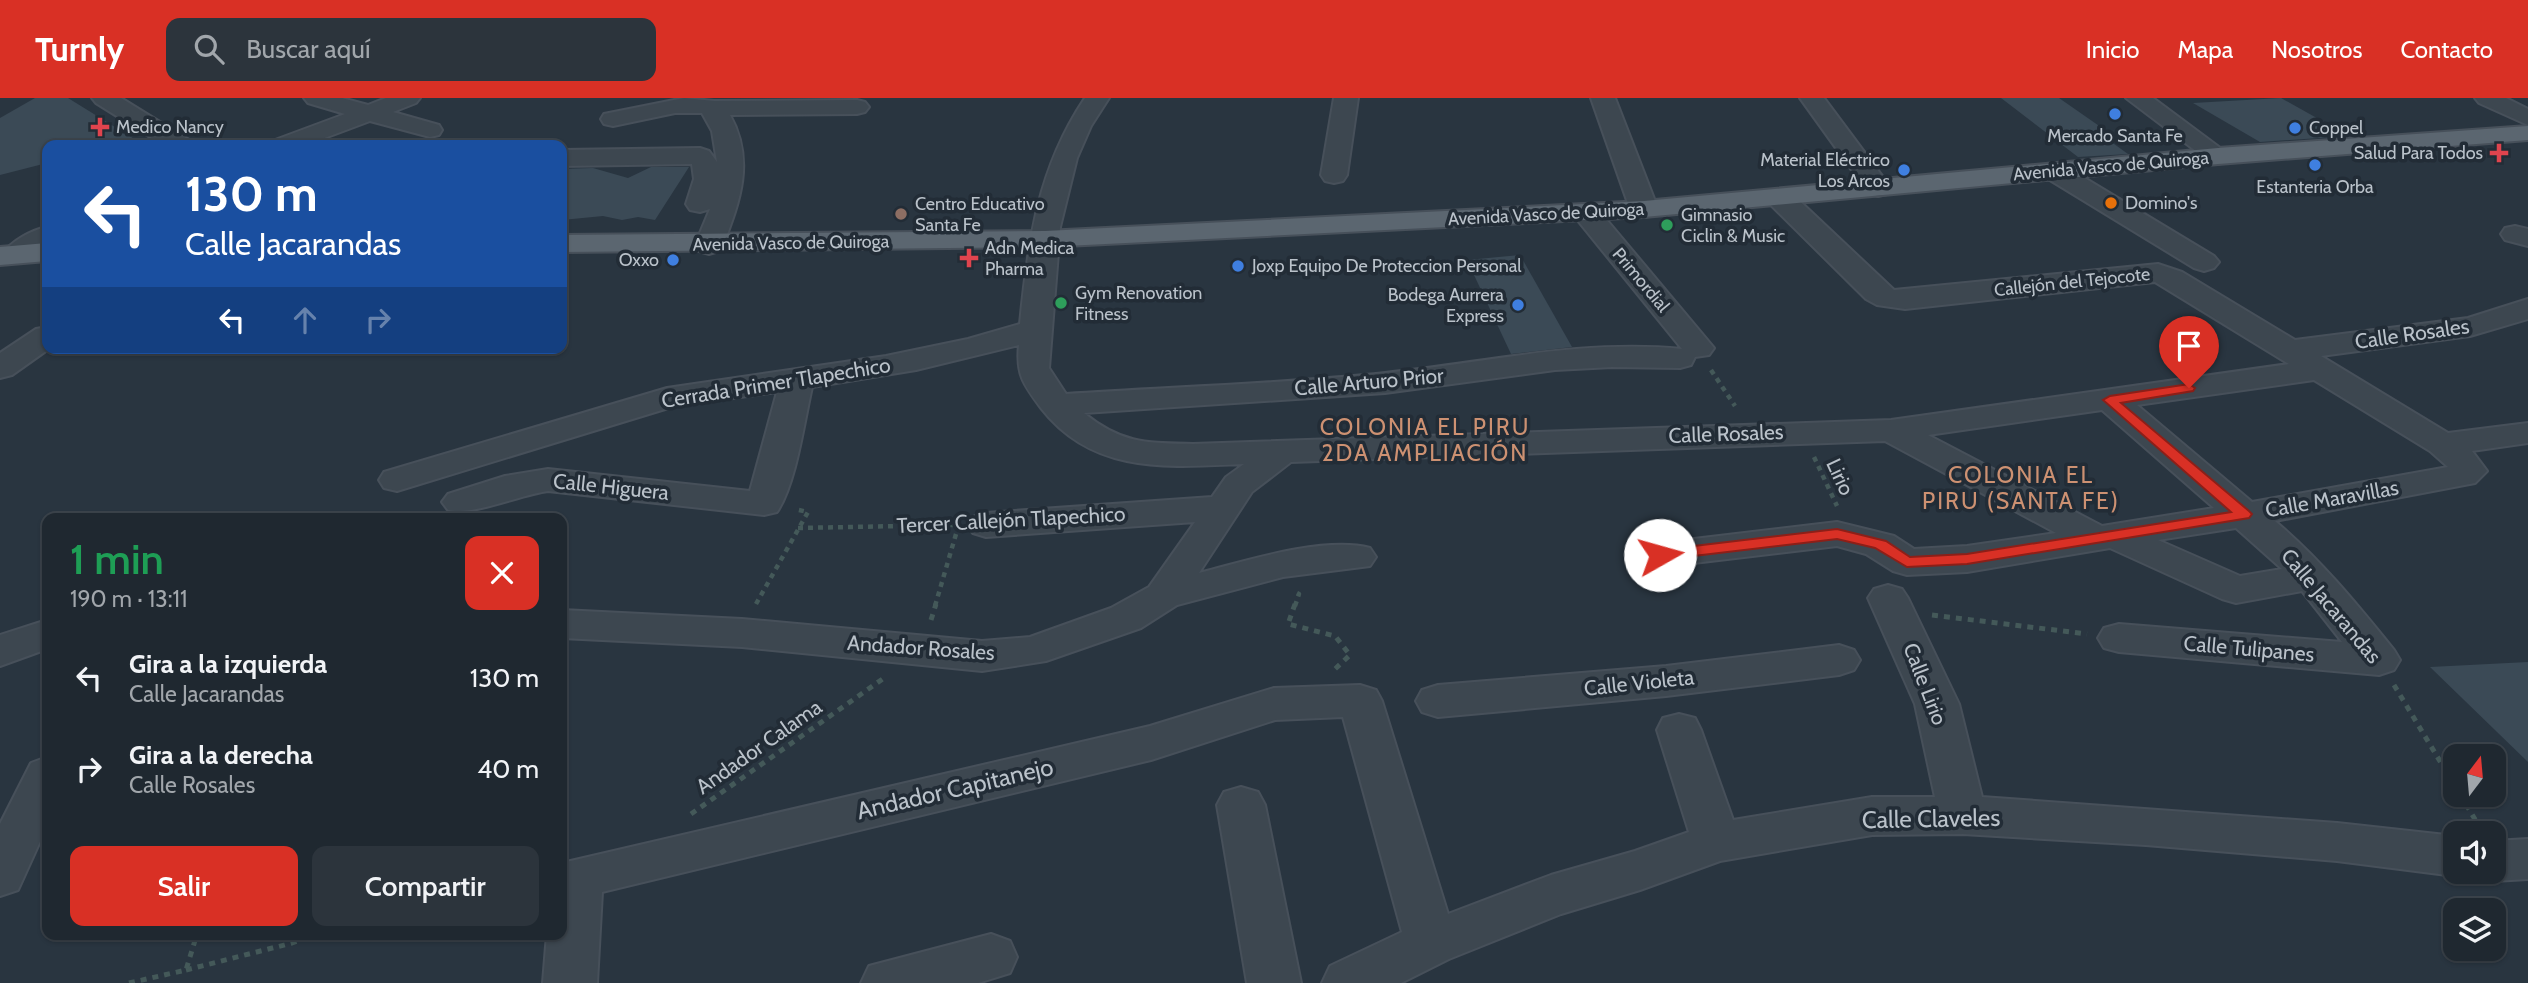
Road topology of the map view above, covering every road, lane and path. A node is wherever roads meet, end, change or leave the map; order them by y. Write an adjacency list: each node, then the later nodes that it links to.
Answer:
1 (104, 98): 18 (street)
2 (316, 98): 13 (street)
3 (408, 98): 13 (street)
4 (414, 98): 17 (street)
5 (1097, 98): 29 (street, Calle Rosales)
6 (1346, 98): 23 (street)
7 (1604, 98): 26 (street)
8 (1812, 98): 24 (street)
9 (2138, 98): 20 (street)
10 (2487, 98): 14 (street)
11 (674, 105): 12 (street); 15 (street); 31 (street)
12 (856, 107)
13 (369, 113): 17 (street); 19 (street)
14 (2528, 118)
15 (613, 119)
16 (2528, 133): 20 (main road, Avenida Vasco de Quiroga)
17 (434, 138)
18 (172, 140)
19 (297, 140)
20 (2218, 156): 22 (main road, Avenida Vasco de Quiroga)
21 (567, 158): 31 (street)
22 (2054, 171): 24 (main road, Avenida Vasco de Quiroga); 34 (street)
23 (1334, 175)
24 (1878, 188): 25 (main road, Avenida Vasco de Quiroga)
25 (1779, 197): 26 (main road, Avenida Vasco de Quiroga); 39 (street, Callejón del Tejocote)
26 (1644, 209): 27 (main road, Avenida Vasco de Quiroga)
27 (1585, 212): 29 (main road, Avenida Vasco de Quiroga); 38 (street, Primordial)
28 (42, 238): 33 (street)
29 (1045, 239): 31 (main road, Avenida Vasco de Quiroga); 36 (street, Calle Rosales)
30 (567, 244): 31 (main road, Avenida Vasco de Quiroga)
31 (696, 245)
32 (42, 252): 33 (main road)
33 (9, 255)
34 (2204, 262)
35 (2528, 308): 39 (street, Calle Rosales)
36 (1036, 329): 41 (street, Cerrada Primer Tlapechico); 43 (street, Calle Rosales)
37 (42, 339): 40 (street)
38 (1697, 359): 43 (street, Calle Arturo Prior); 44 (path)
39 (2307, 360): 42 (street, Calle Rosales); 48 (street, Callejón del Tejocote)
40 (0, 368)
41 (797, 379): 50 (street, Cerrada Primer Tlapechico); 51 (street, Calle Higuera)
42 (2110, 400): 45 (street, Calle Rosales); 54 (street, Calle Jacarandas)
43 (1057, 405): 49 (street, Calle Rosales)
44 (1744, 419): 46 (street, Calle Rosales); 49 (street, Calle Rosales)
45 (1891, 429): 46 (street, Calle Rosales); 58 (street)
46 (1801, 431): 57 (path, Lirio)
47 (2528, 433): 48 (street)
48 (2442, 444): 54 (street, Calle Maravillas)
49 (1283, 451): 52 (street, Andador Rosales)
50 (397, 480)
51 (461, 502)
52 (1223, 508): 55 (street, Tercer Callejón Tlapechico); 63 (street, Andador Rosales)
53 (808, 512): 56 (path)
54 (2244, 514): 58 (street, Calle Maravillas); 62 (street, Calle Jacarandas)
55 (972, 525): 56 (path, Tercer Callejón Tlapechico); 70 (path)
56 (799, 528): 66 (path)
57 (1850, 535): 58 (street, Calle Maravillas); 59 (street, Calle Maravillas)
58 (2105, 537): 62 (street)
59 (1660, 555)
60 (1356, 557): 61 (street)
61 (1262, 570): 63 (street); 73 (path)
62 (2311, 577): 72 (street, Calle Jacarandas)
63 (1163, 597): 70 (street, Andador Rosales)
64 (1891, 605): 68 (path); 79 (street, Calle Lirio)
65 (567, 624): 66 (street, Andador Rosales)
66 (742, 633): 70 (street, Andador Rosales)
67 (42, 636): 69 (street)
68 (2119, 638): 72 (street, Calle Tulipanes)
69 (0, 651)
70 (922, 651): 80 (path, Andador Calama)
71 (1839, 660): 74 (street, Calle Violeta)
72 (2379, 660): 76 (path, Calle Jacarandas)
73 (1346, 686): 88 (street); 92 (street, Andador Capitanejo)
74 (1438, 701)
75 (1679, 730): 81 (street)
76 (2443, 766)
77 (42, 786): 85 (street)
78 (1241, 805): 94 (street)
79 (1963, 815): 81 (street, Calle Claveles); 82 (street, Calle Claveles)
80 (679, 822)
81 (1716, 842): 88 (street, Calle Claveles)
82 (2443, 855)
83 (2528, 859): 84 (street)
84 (2506, 860)
85 (0, 876)
86 (195, 940): 90 (path)
87 (300, 940): 90 (path)
88 (1431, 943): 95 (street, Calle Claveles)
89 (991, 957): 93 (street)
90 (186, 970): 91 (path)
91 (129, 983)
92 (570, 983)
93 (888, 983)
94 (1274, 983)
95 (1349, 983)

